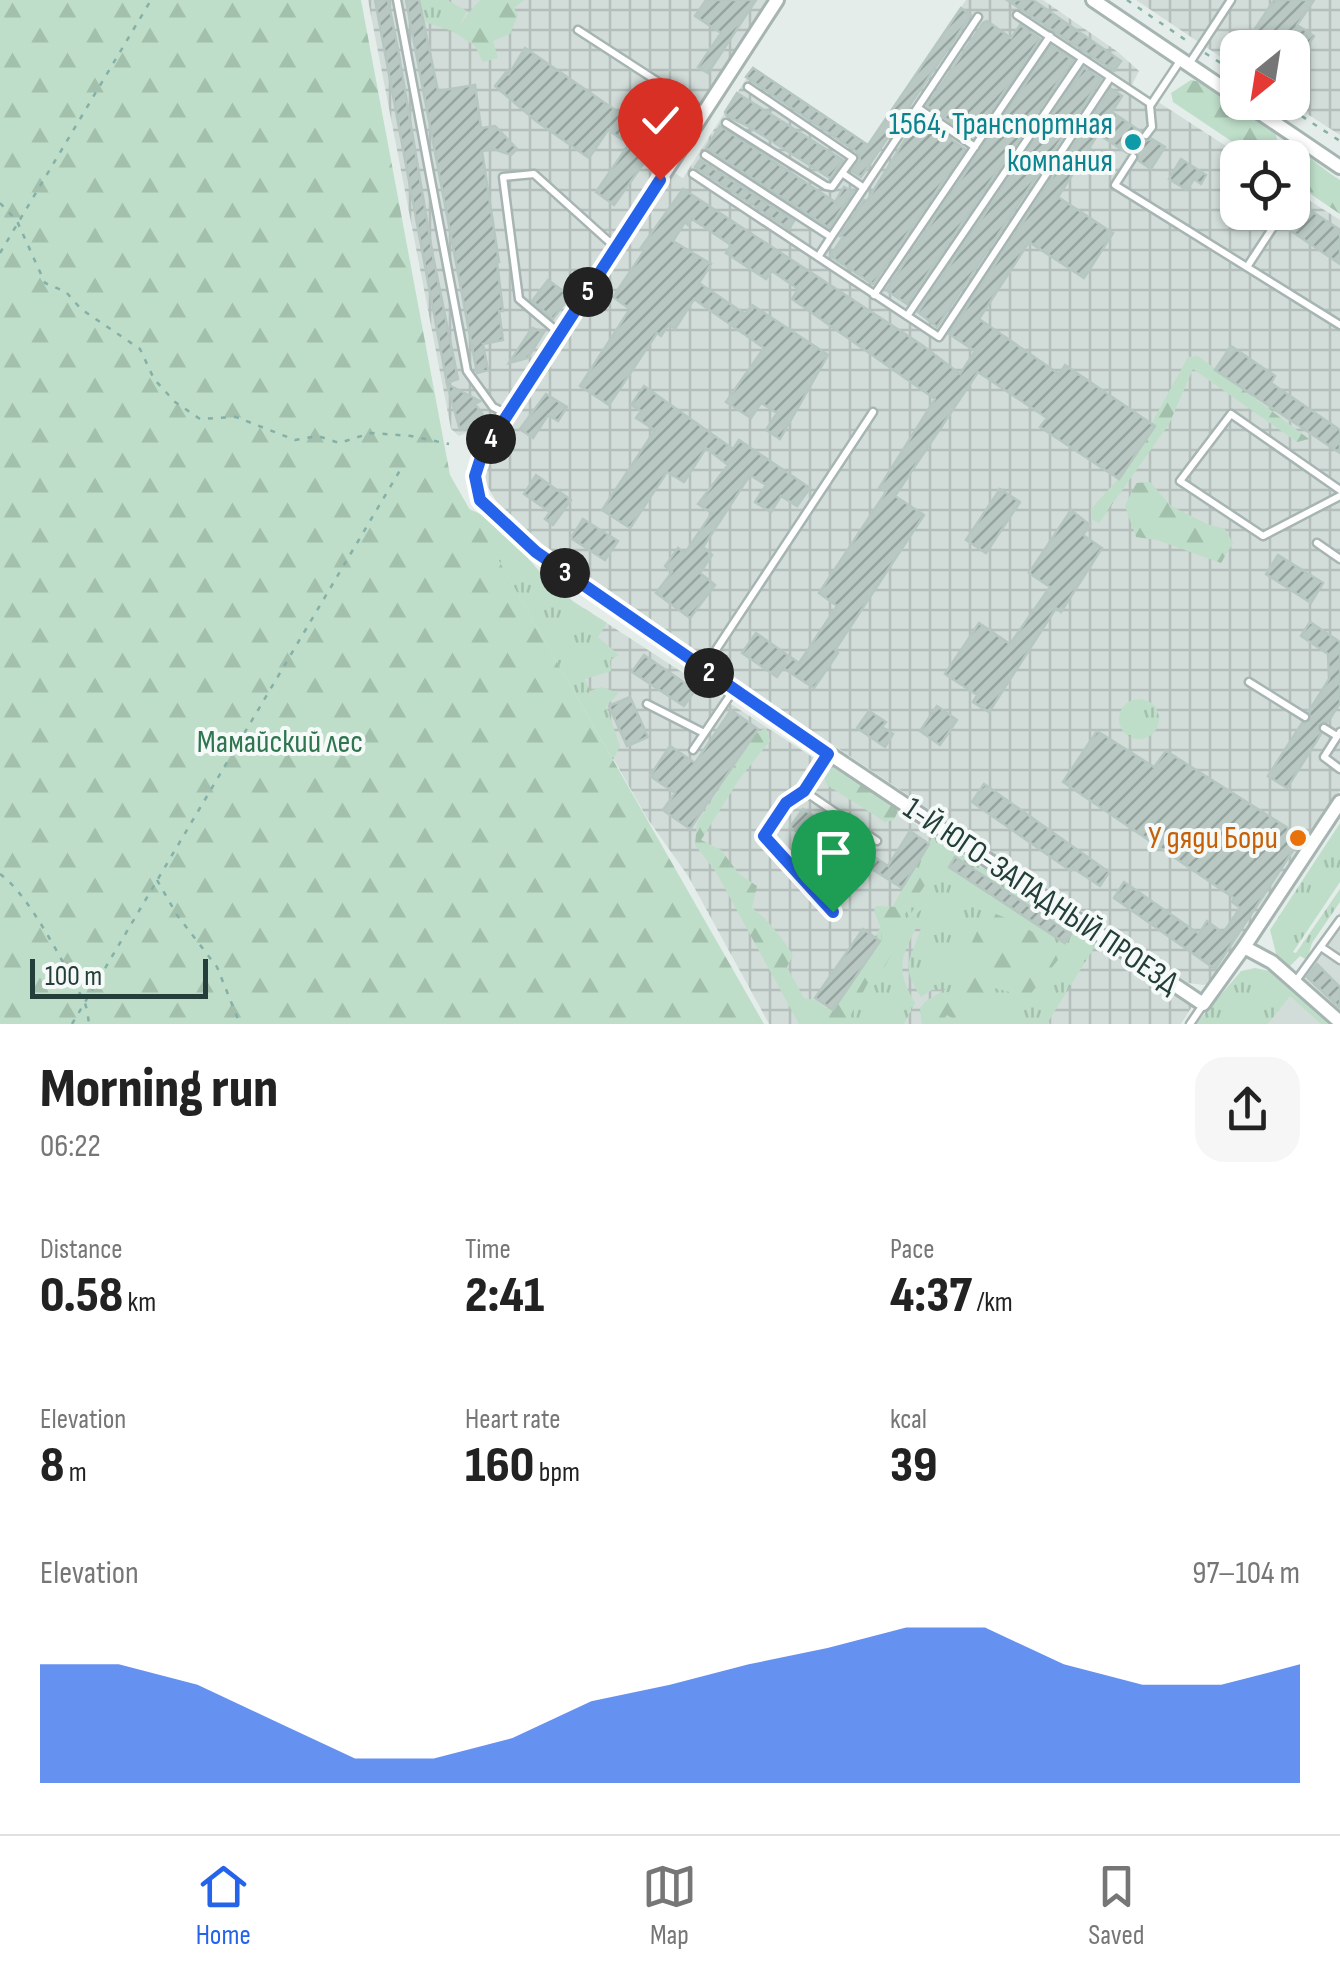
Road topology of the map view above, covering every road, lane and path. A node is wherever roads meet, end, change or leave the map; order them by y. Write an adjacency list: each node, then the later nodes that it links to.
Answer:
1 (150, 0): 34 (path)
2 (397, 0): 46 (lane)
3 (777, 0): 20 (street)
4 (1093, 0): 13 (street)
5 (1127, 0): 11 (path)
6 (1231, 0): 11 (lane)
7 (1017, 15): 10 (lane)
8 (978, 17): 19 (lane)
9 (578, 30): 20 (lane)
10 (1050, 36): 12 (lane); 26 (lane)
11 (1199, 49): 13 (lane); 14 (path)
12 (1082, 58): 15 (lane); 42 (lane)
13 (1185, 62): 16 (street); 18 (lane)
14 (1220, 62)
15 (1110, 78): 18 (lane); 42 (lane)
16 (1220, 86)
17 (748, 88): 30 (lane)
18 (1152, 104): 24 (lane)
19 (918, 108): 26 (lane); 32 (lane)
20 (704, 112): 37 (street)
21 (1271, 120): 29 (street)
22 (1307, 120): 25 (path)
23 (726, 123): 30 (lane)
24 (1146, 135)
25 (1340, 142)
26 (975, 147): 41 (lane)
27 (705, 155): 36 (lane)
28 (1133, 157): 40 (lane)
29 (1340, 167)
30 (842, 173): 32 (lane)
31 (693, 174): 39 (lane)
32 (864, 188): 36 (lane)
33 (0, 202): 34 (path)
34 (18, 223): 38 (path); 47 (path)
35 (1271, 230): 40 (lane)
36 (831, 237): 39 (lane)
37 (616, 248): 44 (street); 44 (lane)
38 (0, 253)
39 (818, 257): 41 (lane)
40 (1247, 267): 43 (lane)
41 (874, 295): 42 (lane)
42 (907, 316)
43 (1340, 325)
44 (560, 334): 46 (street)
45 (873, 412): 52 (lane)
46 (508, 415): 52 (street, 1-Й ЮГО-ЗАПАДНЫЙ ПРОЕЗД)
47 (449, 444)
48 (402, 467): 67 (path)
49 (1340, 493): 49 (lane)
50 (1317, 543): 51 (lane)
51 (1340, 559)
52 (704, 669): 54 (street, 1-Й ЮГО-ЗАПАДНЫЙ ПРОЕЗД)
53 (1249, 682): 56 (lane)
54 (734, 690): 58 (lane); 61 (street, 1-Й ЮГО-ЗАПАДНЫЙ ПРОЕЗД)
55 (647, 704): 58 (lane)
56 (1306, 717)
57 (1324, 728): 59 (lane)
58 (704, 733): 60 (lane)
59 (1338, 734): 62 (lane)
60 (693, 750)
61 (828, 754): 63 (lane); 75 (street, 1-Й ЮГО-ЗАПАДНЫЙ ПРОЕЗД)
62 (1340, 770)
63 (804, 791): 65 (lane); 68 (lane)
64 (1340, 802): 70 (street, 1-Й ЮГО-ЗАПАДНЫЙ ПРОЕЗД)
65 (877, 841)
66 (0, 874): 74 (path)
67 (157, 880): 74 (path); 79 (path)
68 (833, 912)
69 (1340, 920): 71 (lane)
70 (1244, 946): 73 (street); 75 (street, 1-Й ЮГО-ЗАПАДНЫЙ ПРОЕЗД)
71 (1321, 947): 72 (lane); 73 (lane)
72 (1340, 960)
73 (1296, 982): 76 (street)
74 (85, 1002): 77 (path); 78 (path)
75 (1203, 1004): 80 (lane)
76 (1340, 1022)
77 (72, 1024)
78 (89, 1024)
79 (240, 1024)
80 (1190, 1024)

